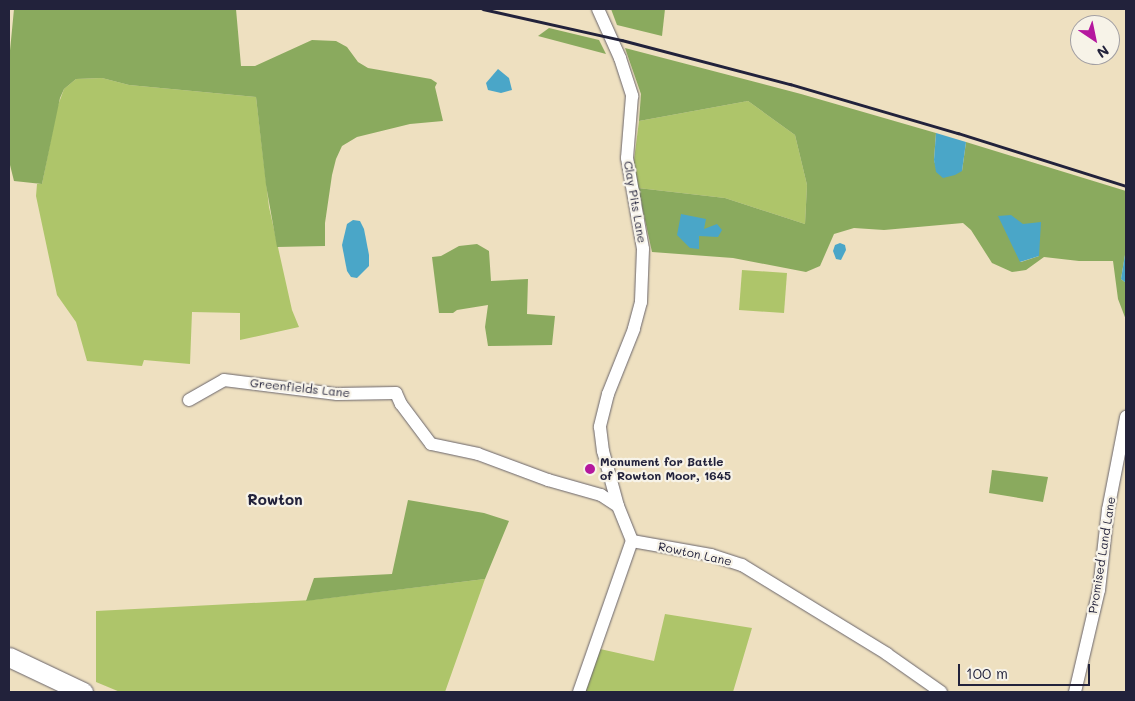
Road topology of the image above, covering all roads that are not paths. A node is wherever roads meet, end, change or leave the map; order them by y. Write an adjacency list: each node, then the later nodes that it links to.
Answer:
1 (598, 9): 4 (street, Clay Pits Lane)
2 (189, 400): 4 (street, Greenfields Lane)
3 (1126, 417): 10 (street, Promised Land Lane)
4 (618, 506): 5 (street, Clay Pits Lane)
5 (632, 541): 8 (street); 9 (street, Rowton Lane)
6 (9, 657): 7 (highway)
7 (83, 692)
8 (579, 692)
9 (941, 692)
10 (1075, 692)

